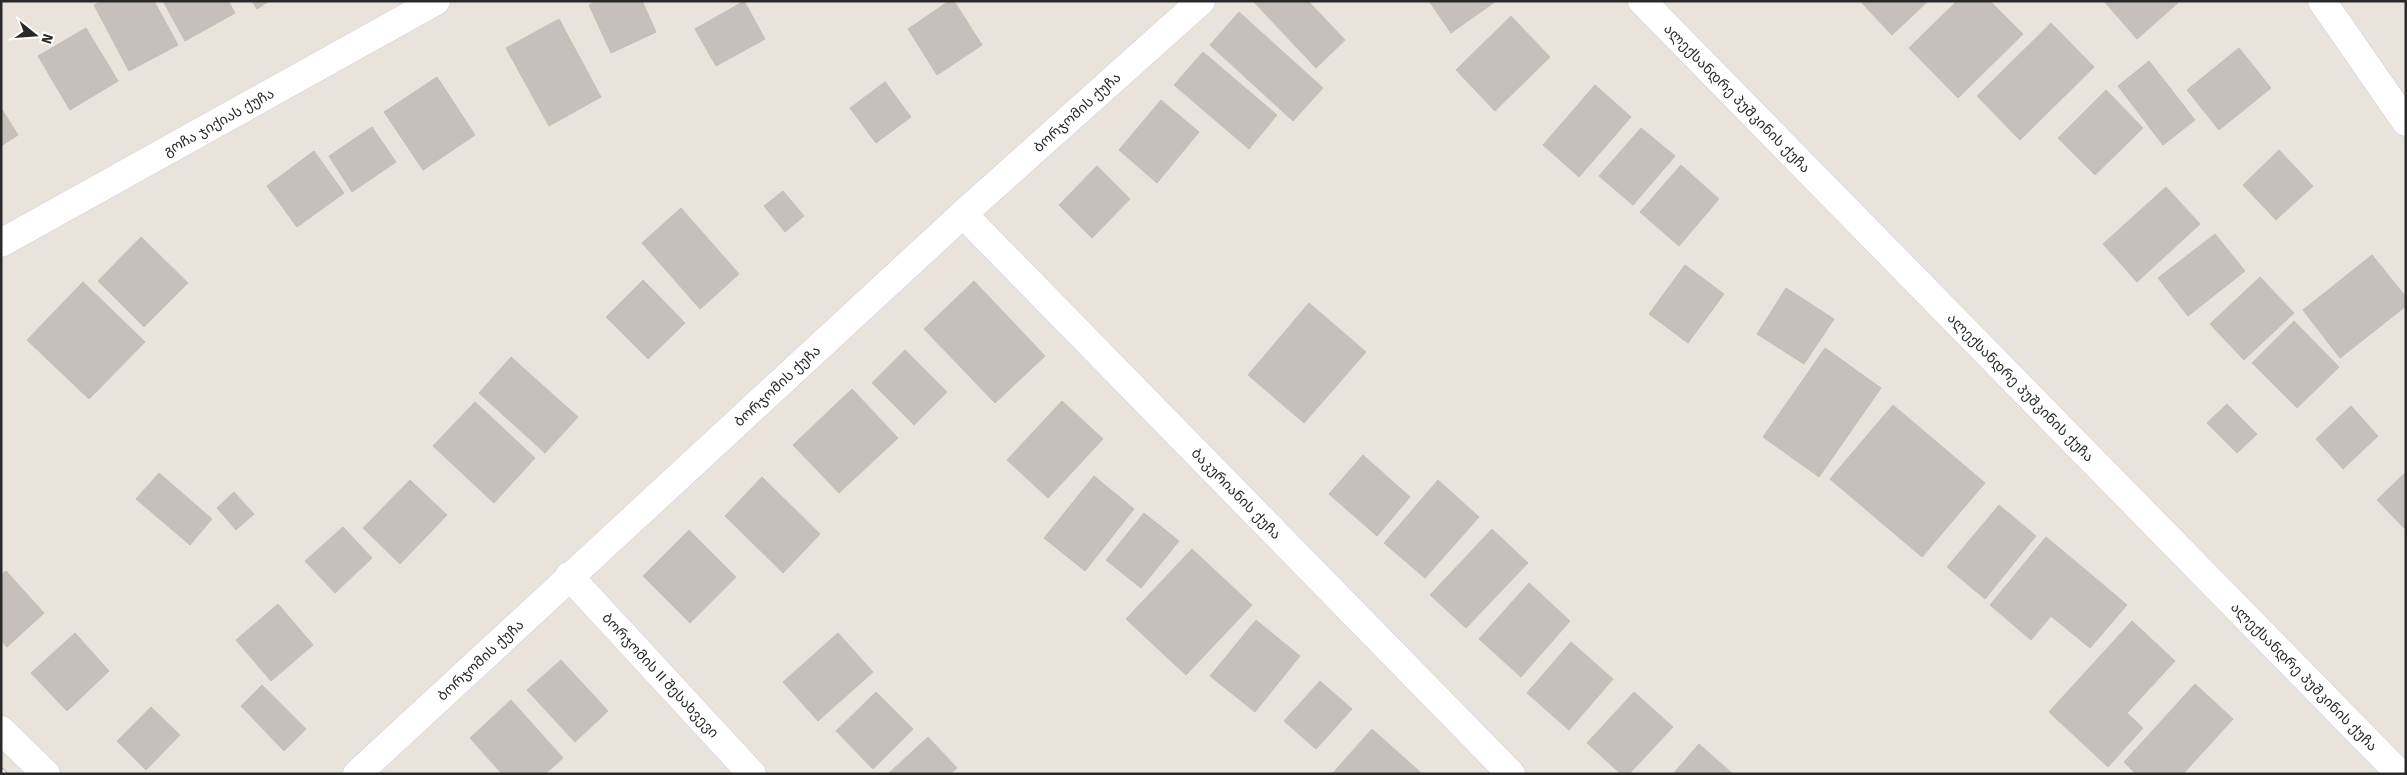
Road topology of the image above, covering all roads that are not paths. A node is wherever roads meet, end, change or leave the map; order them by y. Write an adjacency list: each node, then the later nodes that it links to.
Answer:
1 (436, 1): 7 (street, გოჩა ჯიქიას ქუჩა)
2 (1201, 1): 6 (street, ბორჯომის ქუჩა)
3 (1642, 1): 14 (street, ალექსანდრე პუშკინის ქუჩა)
4 (2322, 1): 5 (street)
5 (2406, 122)
6 (962, 214): 8 (street, ბორჯომის ქუჩა); 13 (street, ბაკურიანის ქუჩა)
7 (1, 243)
8 (569, 576): 11 (street, ბორჯომის ქუჩა); 12 (street, ბორჯომის II შესახვევი)
9 (1, 730): 10 (street)
10 (46, 774)
11 (357, 774)
12 (752, 774)
13 (1510, 774)
14 (2400, 774)

